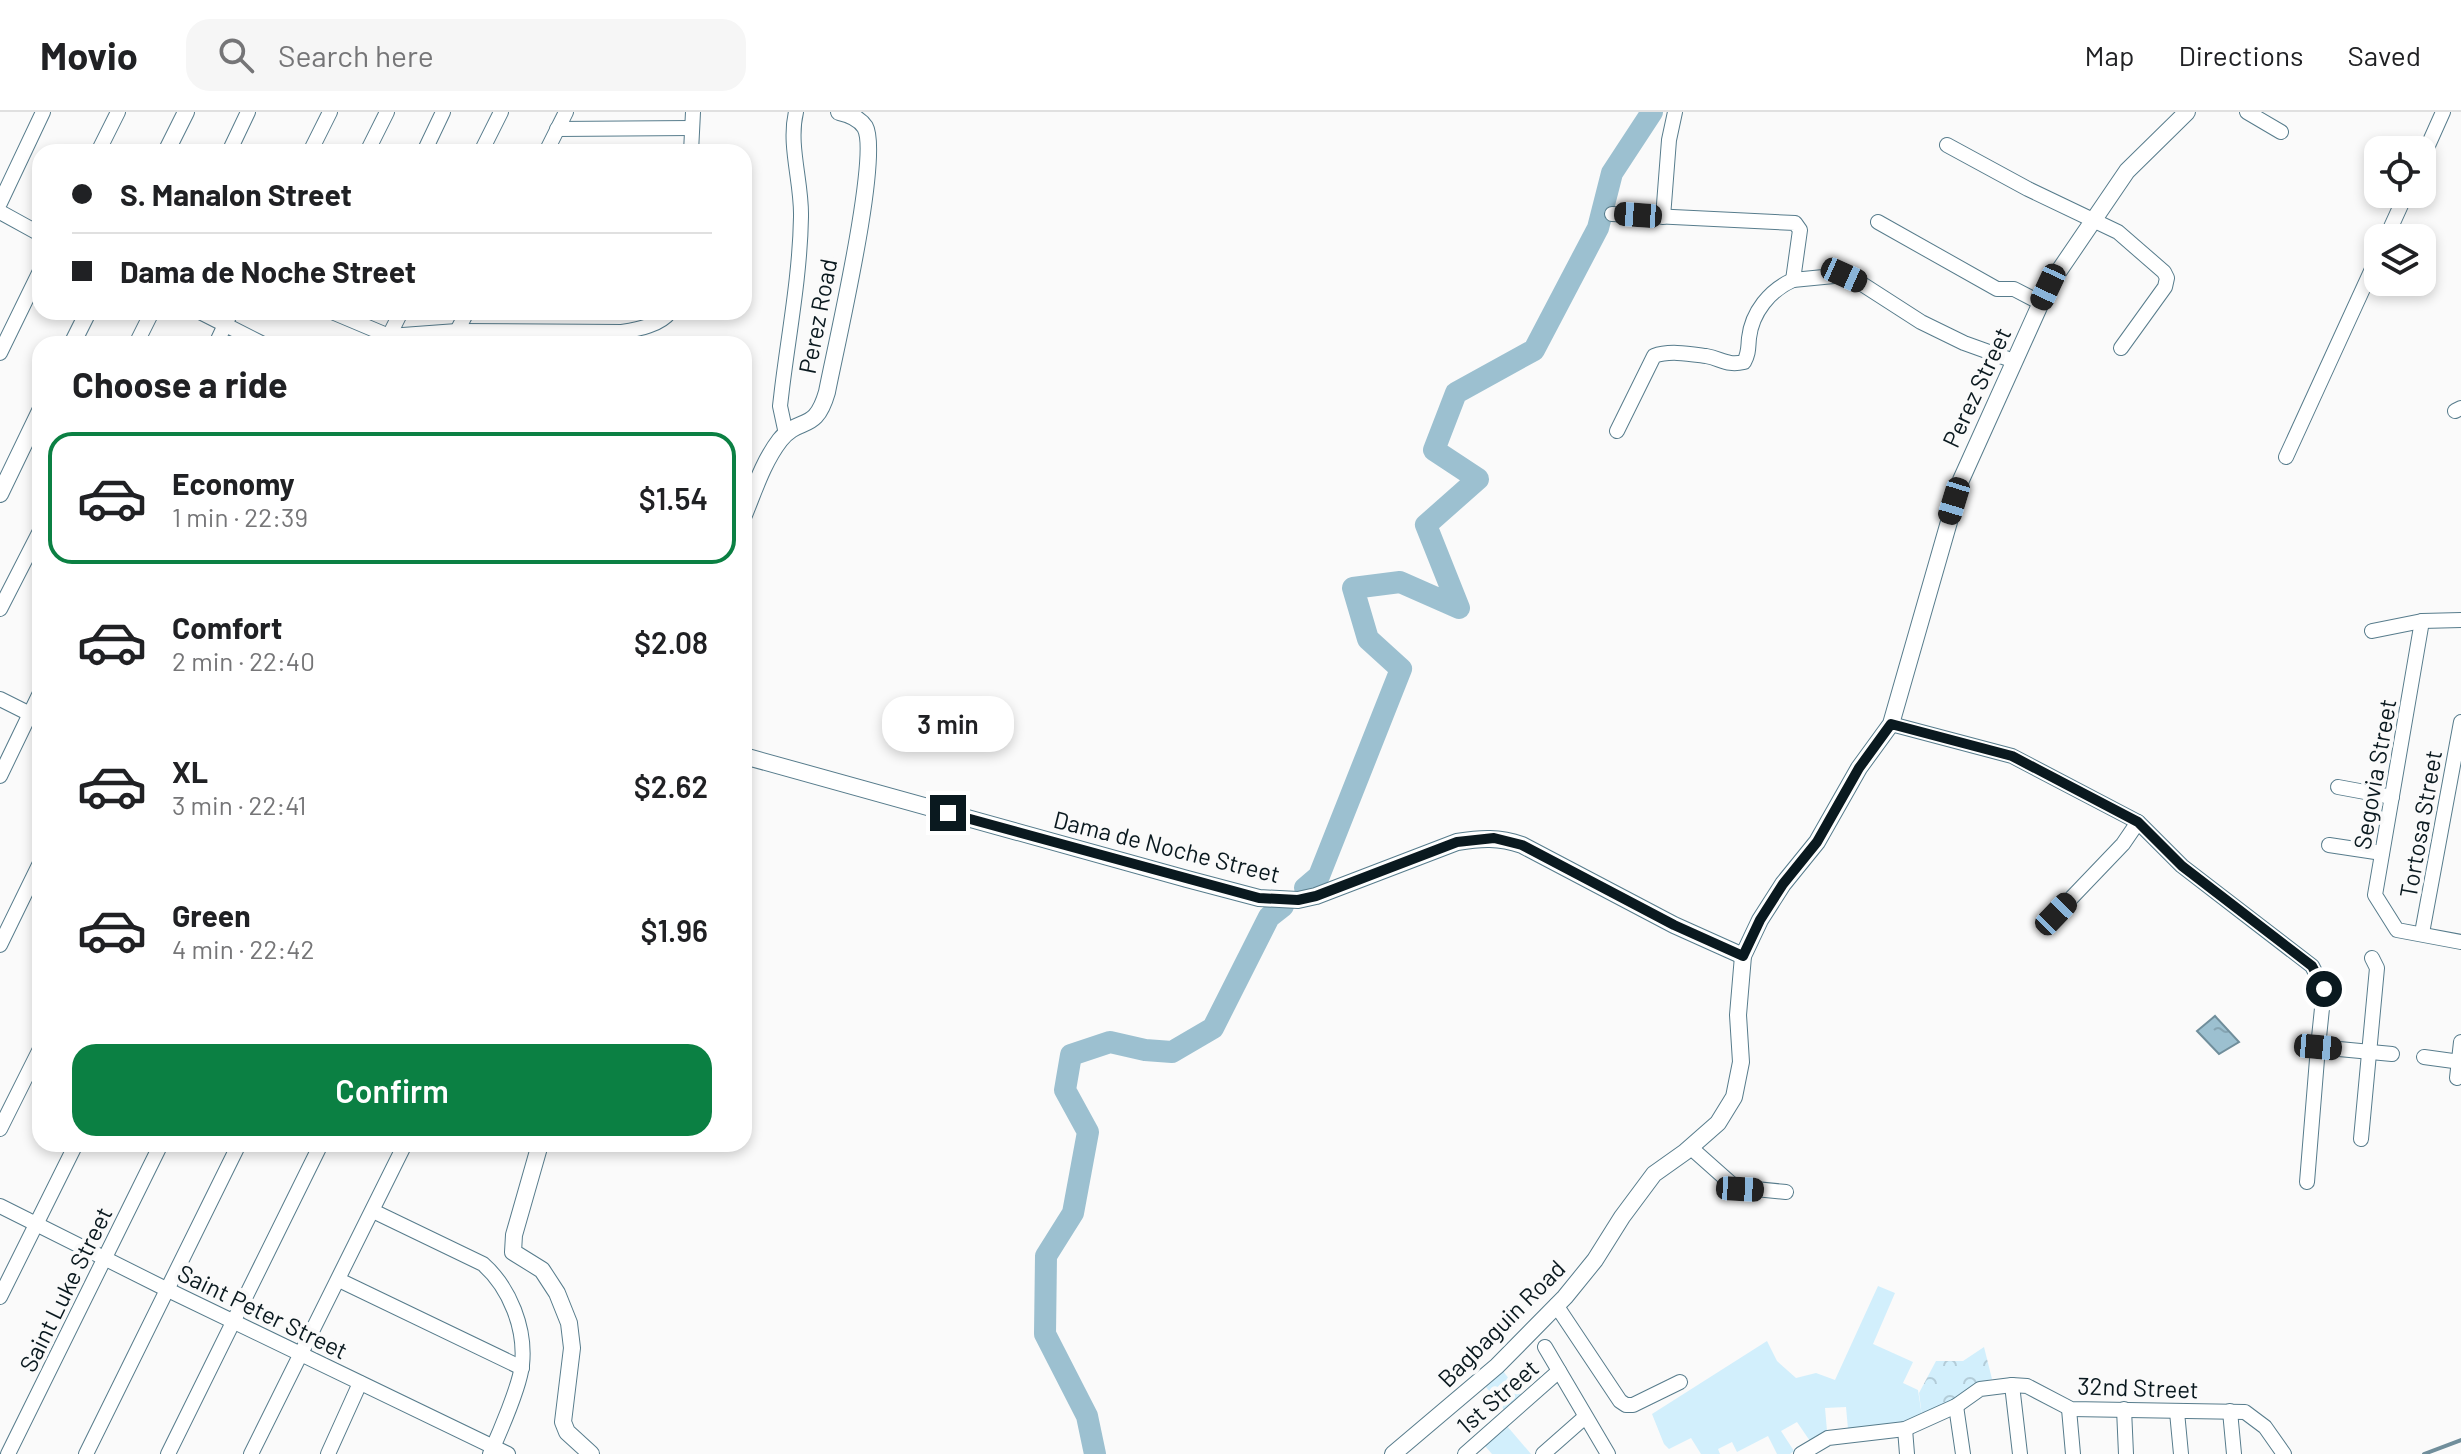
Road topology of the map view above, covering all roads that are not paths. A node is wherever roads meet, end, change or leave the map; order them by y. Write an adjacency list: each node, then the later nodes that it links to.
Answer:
1 (43, 112): 31 (street)
2 (118, 112): 21 (street)
3 (186, 112): 22 (street)
4 (248, 112): 23 (street)
5 (330, 112): 24 (street)
6 (387, 112): 25 (street)
7 (443, 112): 26 (street)
8 (501, 112): 27 (street)
9 (566, 112): 18 (street)
10 (693, 112): 17 (street)
11 (796, 112): 57 (street)
12 (839, 112): 57 (street, Perez Road)
13 (1675, 112): 34 (street)
14 (2187, 112): 35 (street, Perez Street)
15 (2247, 112): 19 (street)
16 (2443, 112): 20 (street)
17 (692, 128): 18 (street); 29 (street)
18 (557, 129): 28 (street)
19 (2281, 132)
20 (2432, 136)
21 (102, 144)
22 (170, 144)
23 (233, 144)
24 (314, 144)
25 (371, 144)
26 (428, 144)
27 (485, 144)
28 (550, 144)
29 (691, 144)
30 (1947, 145): 35 (street)
31 (0, 203)
32 (0, 212): 37 (street)
33 (1612, 214): 34 (street)
34 (1663, 217): 38 (street)
35 (2093, 221): 41 (street, Perez Street); 52 (street)
36 (1878, 222): 41 (street)
37 (32, 230)
38 (1793, 280): 54 (street); 56 (street)
39 (32, 287): 53 (street)
40 (2364, 287): 58 (street)
41 (2041, 303): 54 (street, Perez Street)
42 (231, 320): 47 (street)
43 (351, 320): 48 (street)
44 (463, 320): 46 (street)
45 (660, 320): 51 (street)
46 (457, 331): 49 (street); 50 (street)
47 (252, 336)
48 (380, 336)
49 (418, 336)
50 (542, 336)
51 (591, 336)
52 (2121, 348)
53 (0, 353)
54 (2014, 361): 70 (street, Perez Street)
55 (32, 428): 59 (street)
56 (1617, 431)
57 (786, 434): 60 (street, Perez Road)
58 (2286, 457)
59 (0, 494)
60 (752, 497)
61 (32, 547): 62 (street)
62 (0, 609)
63 (2461, 620): 64 (street)
64 (2422, 621): 65 (street); 74 (street, Segovia Street)
65 (2372, 631)
66 (0, 699): 67 (street)
67 (32, 715)
68 (32, 721): 72 (street)
69 (2461, 722): 80 (street, Tortosa Street)
70 (1891, 724): 75 (street); 83 (street, Bagbaguin Road)
71 (752, 758): 83 (street, Dama de Noche Street)
72 (0, 776)
73 (2338, 787): 74 (street)
74 (2392, 797): 77 (street, Segovia Street)
75 (2138, 822): 79 (street); 86 (street)
76 (2329, 845): 77 (street)
77 (2382, 853): 80 (street, Segovia Street)
78 (32, 879): 82 (street)
79 (2056, 914)
80 (2422, 933): 81 (street)
81 (2461, 942)
82 (0, 945)
83 (1743, 956): 95 (street, Bagbaguin Road)
84 (2372, 958): 87 (street)
85 (2461, 1042): 90 (street)
86 (2318, 1047): 87 (street); 102 (street)
87 (2370, 1051): 88 (street); 94 (street)
88 (2392, 1054)
89 (2424, 1057): 90 (street)
90 (2460, 1062): 92 (street)
91 (32, 1065): 93 (street)
92 (2457, 1078)
93 (0, 1129)
94 (2361, 1139)
95 (1690, 1147): 103 (street); 111 (street, Bagbaguin Road)
96 (72, 1152): 106 (street)
97 (157, 1152): 107 (street, Saint Luke Street)
98 (235, 1152): 109 (street)
99 (317, 1152): 112 (street)
100 (401, 1152): 105 (street)
101 (538, 1152): 128 (street)
102 (2307, 1182)
103 (1786, 1192)
104 (0, 1206): 106 (street, Saint Peter Street)
105 (373, 1211): 108 (street); 115 (street)
106 (36, 1225): 107 (street, Saint Peter Street); 110 (street)
107 (106, 1257): 109 (street, Saint Peter Street); 129 (street, Saint Luke Street)
108 (339, 1280): 114 (street); 115 (street)
109 (166, 1289): 112 (street, Saint Peter Street); 130 (street)
110 (0, 1297)
111 (1556, 1305): 117 (street); 135 (street, Bagbaguin Road)
112 (233, 1320): 114 (street, Saint Peter Street); 131 (street)
113 (1545, 1347): 116 (street)
114 (301, 1354): 118 (street, Saint Peter Street); 132 (street)
115 (522, 1368): 127 (street)
116 (1559, 1371): 125 (street); 136 (street, 1st Street)
117 (1680, 1382)
118 (360, 1383): 127 (street, Saint Peter Street); 133 (street)
119 (2012, 1385): 120 (street); 121 (street, 32nd Street); 142 (street)
120 (1956, 1406): 126 (street); 141 (street)
121 (2069, 1409): 122 (street, 32nd Street); 143 (street)
122 (2124, 1409): 124 (street, 32nd Street); 144 (street)
123 (2230, 1411): 124 (street, 32nd Street); 146 (street); 147 (street, 32nd Street)
124 (2177, 1412): 145 (street)
125 (1585, 1417): 137 (street); 138 (street)
126 (1905, 1429): 139 (street); 140 (street)
127 (492, 1450): 134 (street, Saint Peter Street)
128 (585, 1452)
129 (8, 1454)
130 (86, 1454)
131 (168, 1454)
132 (251, 1454)
133 (328, 1454)
134 (508, 1454)
135 (1393, 1454)
136 (1465, 1454)
137 (1543, 1454)
138 (1608, 1454)
139 (1801, 1454)
140 (1907, 1454)
141 (1963, 1454)
142 (2020, 1454)
143 (2073, 1454)
144 (2126, 1454)
145 (2181, 1454)
146 (2234, 1454)
147 (2284, 1454)

